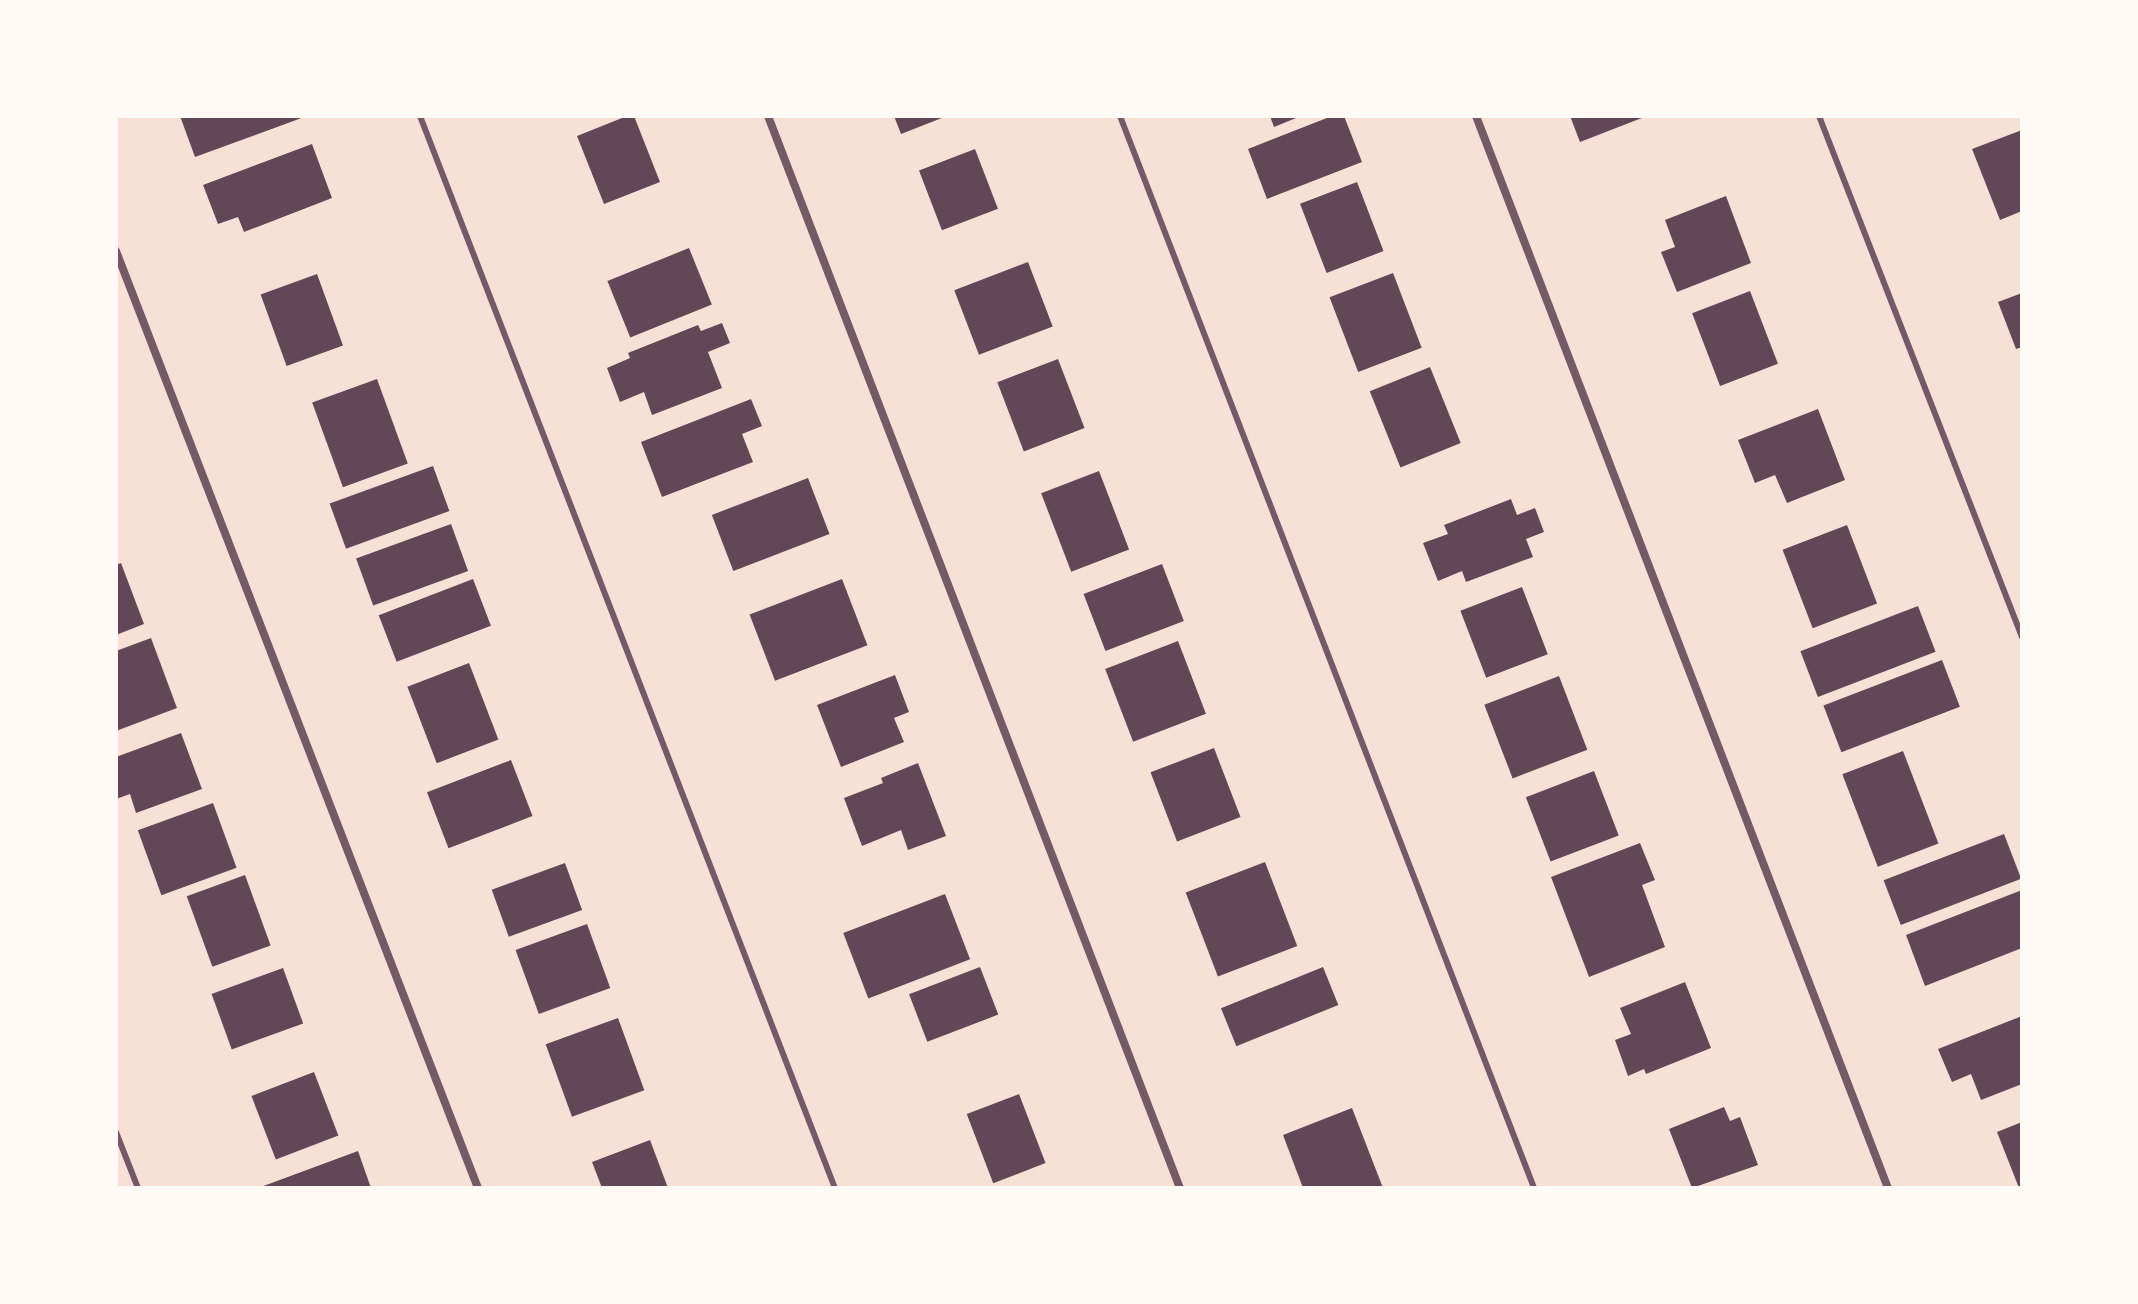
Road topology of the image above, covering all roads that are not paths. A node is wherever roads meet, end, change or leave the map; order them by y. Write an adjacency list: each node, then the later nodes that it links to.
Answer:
1 (420, 116): 11 (lane)
2 (768, 116): 12 (street)
3 (1120, 116): 13 (lane)
4 (1476, 116): 14 (street)
5 (1819, 116): 7 (lane)
6 (116, 251): 10 (street)
7 (2022, 637)
8 (116, 1132): 9 (lane)
9 (138, 1188)
10 (478, 1188)
11 (835, 1188)
12 (1180, 1188)
13 (1534, 1188)
14 (1888, 1188)

